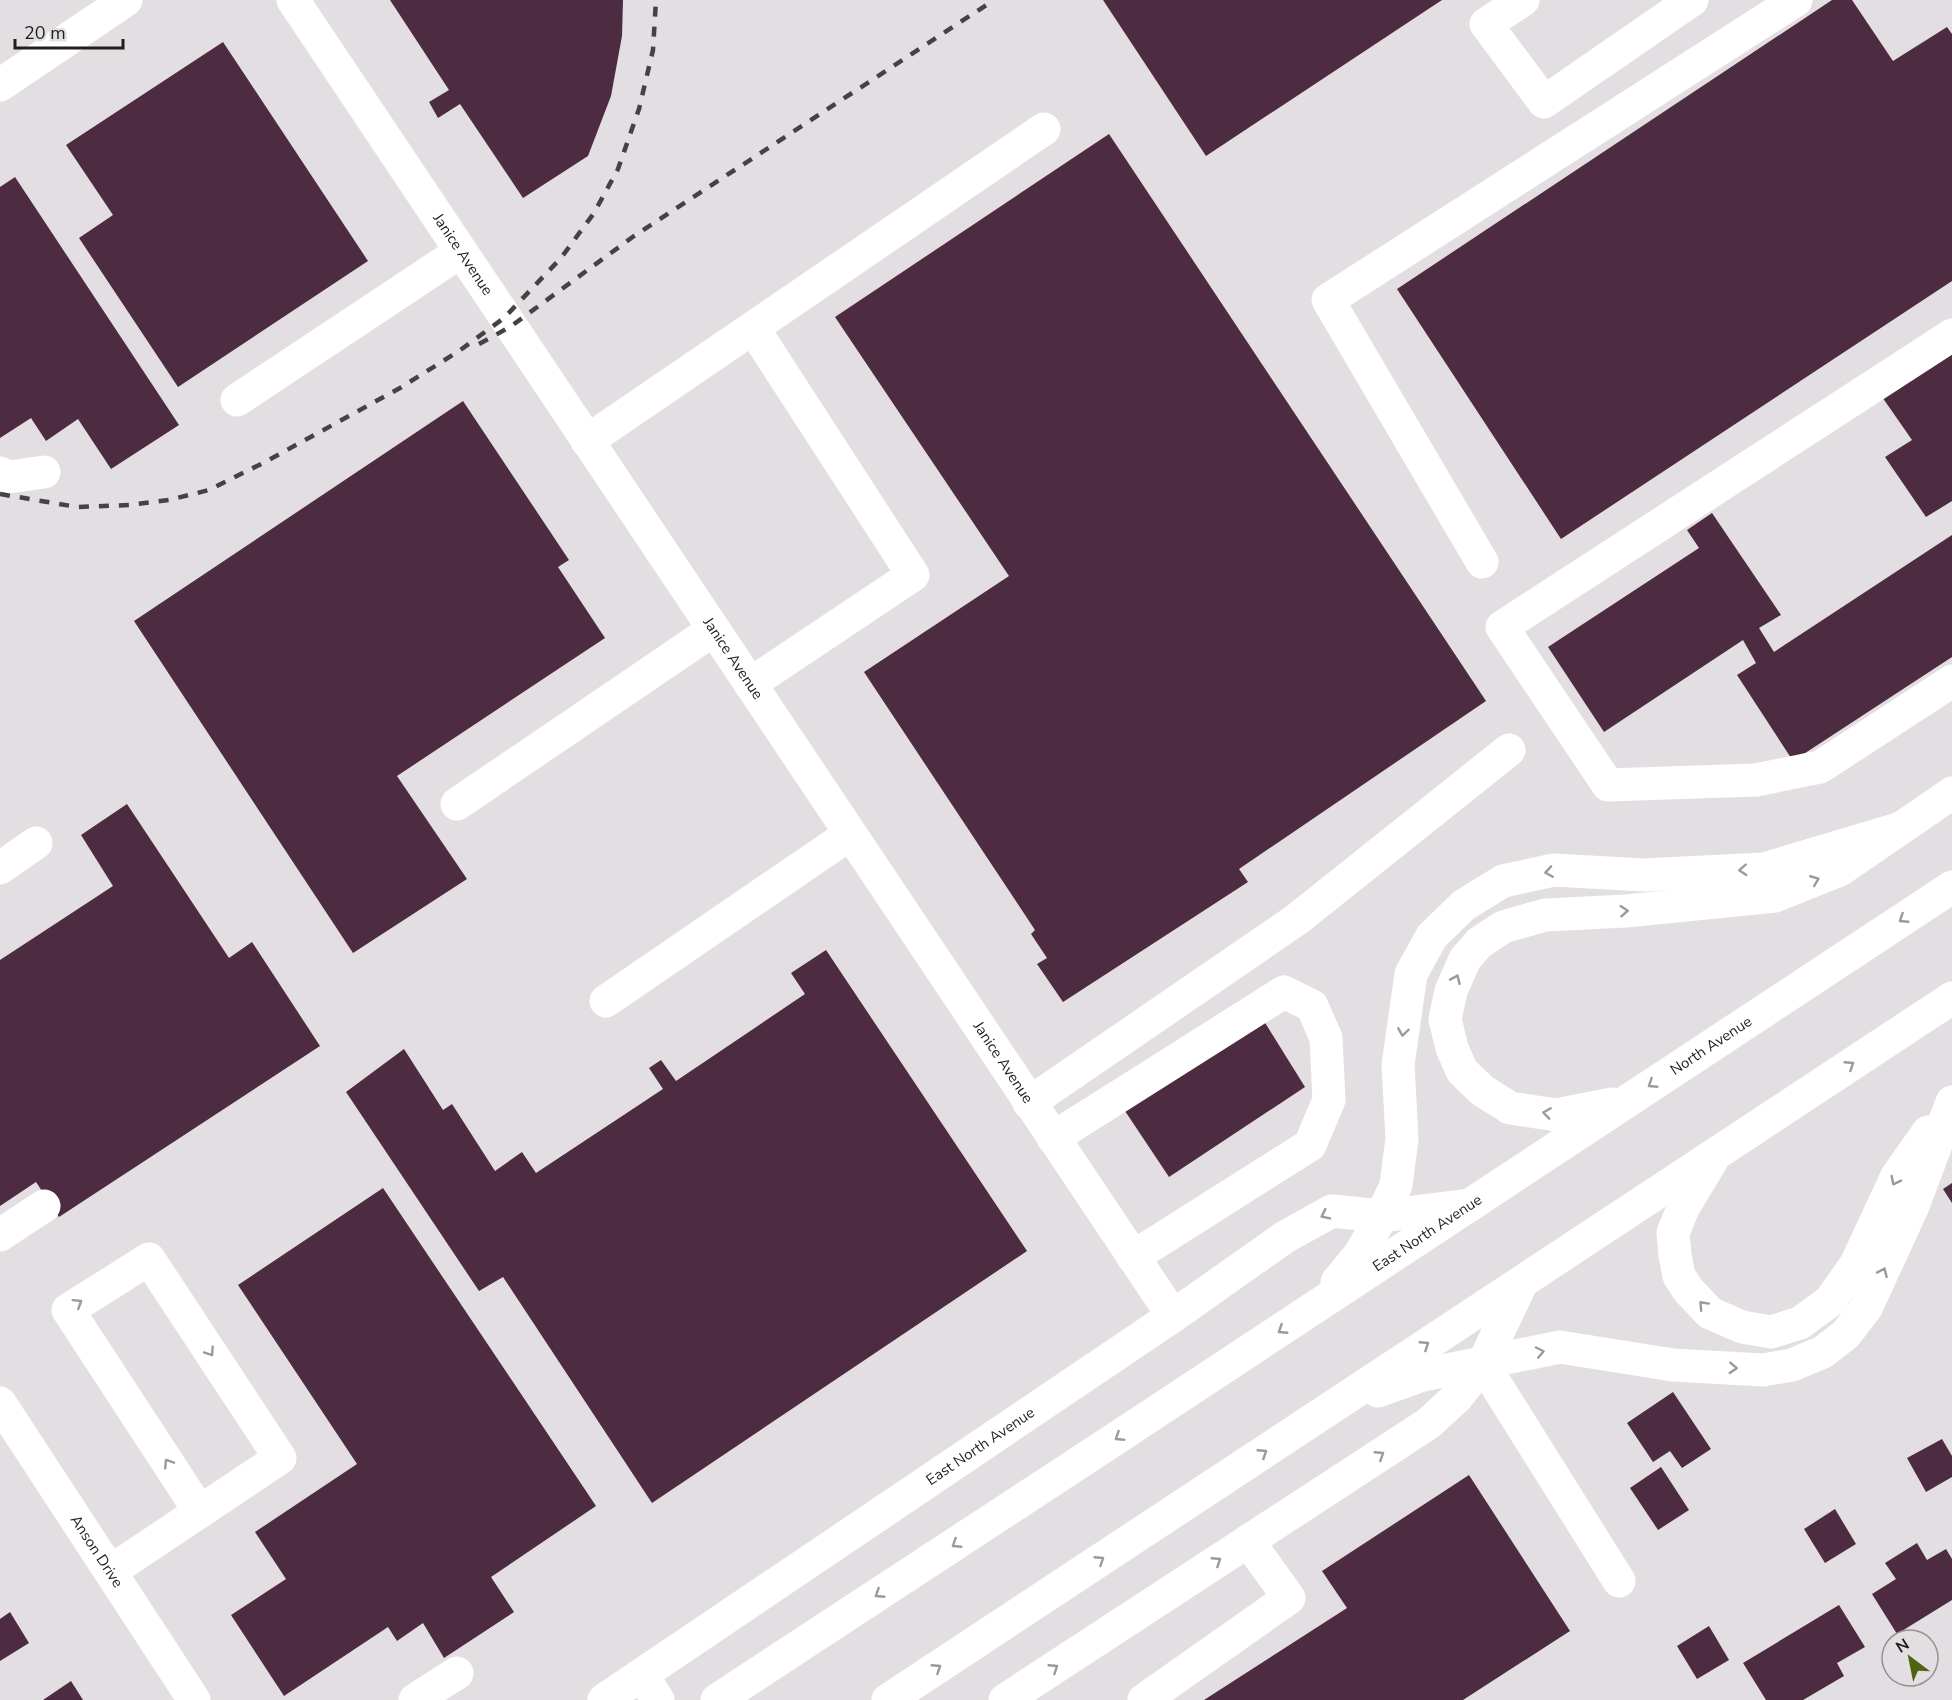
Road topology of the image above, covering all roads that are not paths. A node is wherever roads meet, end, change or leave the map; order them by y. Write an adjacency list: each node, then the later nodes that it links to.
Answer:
1 (126, 0): 6 (main road)
2 (293, 0): 8 (main road, Janice Avenue)
3 (1523, 0): 4 (main road)
4 (1692, 0)
5 (1796, 0): 15 (main road)
6 (0, 84)
7 (1044, 129): 9 (main road)
8 (460, 252): 11 (main road); 12 (main road, Janice Avenue)
9 (753, 328): 12 (main road); 18 (main road)
10 (1952, 335): 17 (main road)
11 (237, 400)
12 (587, 441): 16 (main road, Janice Avenue)
13 (44, 472): 14 (main road)
14 (0, 473)
15 (1482, 562)
16 (713, 630): 18 (main road, Janice Avenue); 21 (main road)
17 (1952, 681)
18 (750, 684): 23 (main road, Janice Avenue)
19 (1509, 750): 31 (main road)
20 (1952, 793): 22 (main road)
21 (457, 804)
22 (1900, 828): 29 (main road, one-way to 22); 36 (main road, one-way to 36)
23 (850, 834): 28 (main road); 31 (main road, Janice Avenue)
24 (36, 843): 25 (main road)
25 (0, 868)
26 (1952, 887): 29 (main road, North Avenue, one-way to 29)
27 (1952, 998): 33 (main road, one-way to 27)
28 (606, 1001)
29 (1625, 1101): 34 (main road, North Avenue)
30 (1952, 1101): 33 (main road, one-way to 33); 42 (main road, one-way to 30)
31 (1029, 1103): 32 (main road, Janice Avenue)
32 (1053, 1138): 38 (main road, Janice Avenue); 38 (main road)
33 (1716, 1154): 39 (main road)
34 (1470, 1205): 36 (main road, East North Avenue); 40 (main road, East North Avenue)
35 (44, 1206): 37 (main road)
36 (1382, 1216): 40 (main road); 41 (main road, East North Avenue, one-way to 41)
37 (0, 1234)
38 (1133, 1257): 41 (main road, Janice Avenue)
39 (1522, 1282): 42 (main road); 44 (main road, one-way to 39)
40 (1313, 1310): 54 (main road, East North Avenue, one-way to 54)
41 (1173, 1316): 50 (main road, East North Avenue)
42 (1483, 1364): 44 (main road); 46 (main road, one-way to 42); 48 (main road)
43 (0, 1403): 47 (main road, Anson Drive)
44 (1329, 1409): 55 (main road, one-way to 44)
45 (200, 1512): 45 (main road, one-way to 45); 47 (main road)
46 (1248, 1541): 56 (main road, one-way to 46); 57 (main road)
47 (111, 1571): 51 (main road, Anson Drive)
48 (1619, 1581)
49 (457, 1673): 52 (main road)
50 (650, 1687): 53 (main road, East North Avenue)
51 (194, 1700)
52 (415, 1700)
53 (604, 1700)
54 (717, 1700)
55 (888, 1700)
56 (1005, 1700)
57 (1144, 1700)

